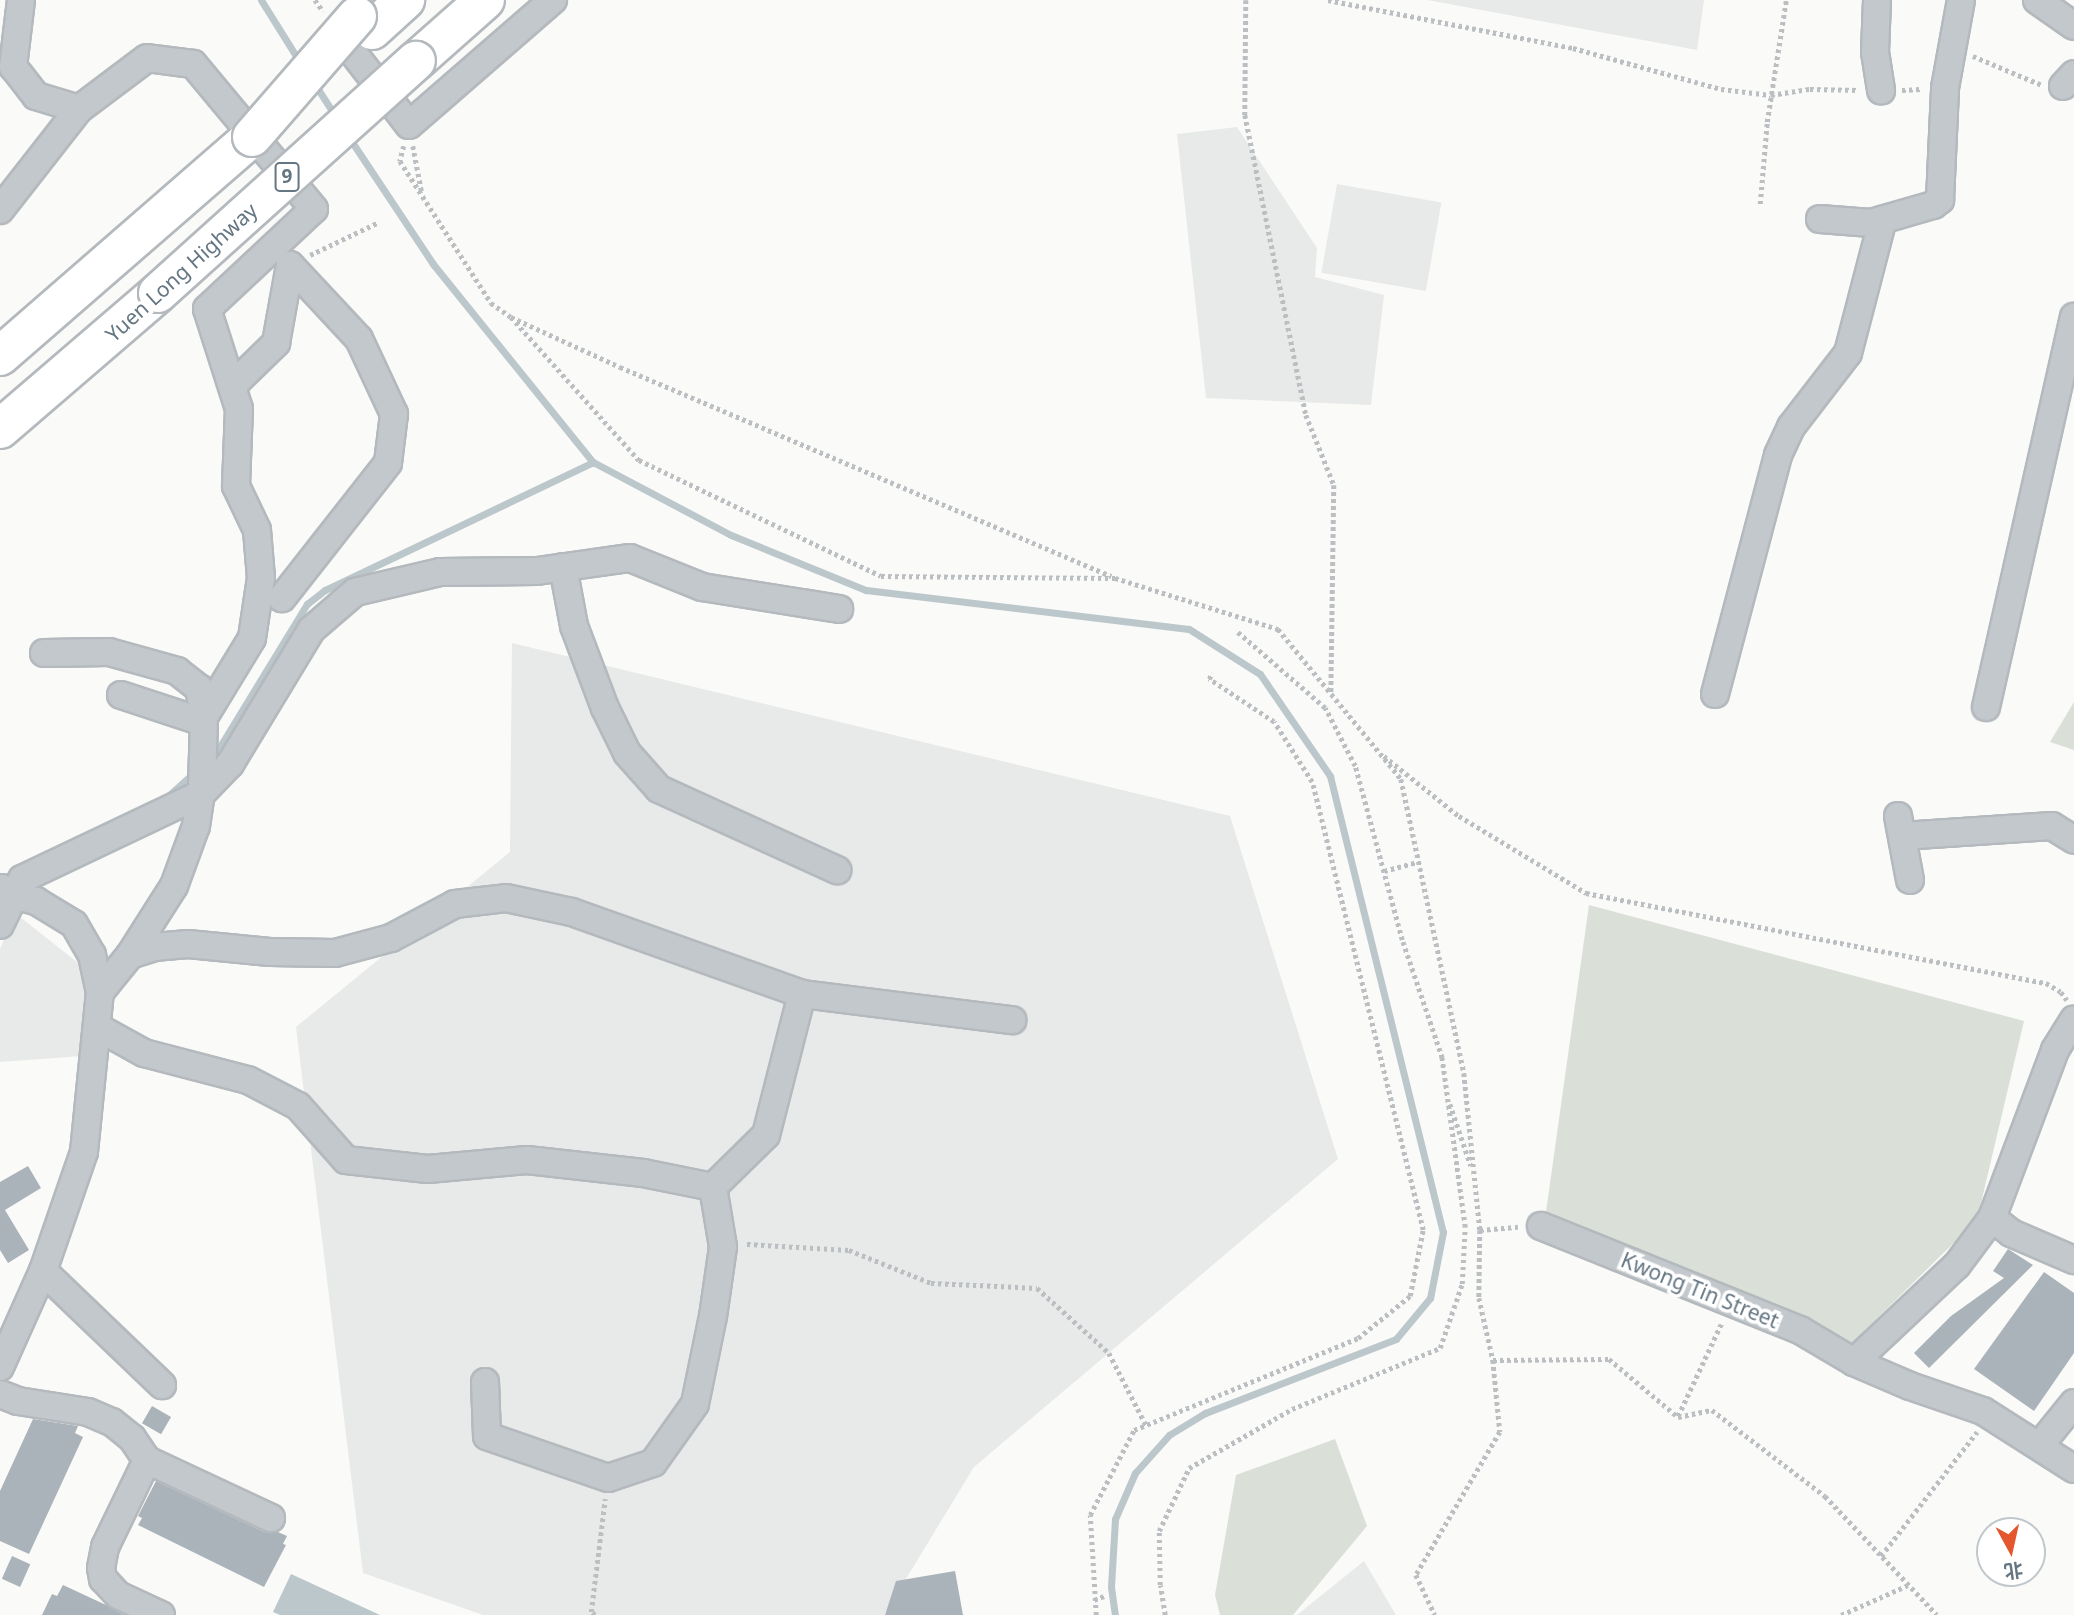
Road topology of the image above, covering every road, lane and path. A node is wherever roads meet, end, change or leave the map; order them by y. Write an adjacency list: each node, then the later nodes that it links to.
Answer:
1 (21, 0): 18 (street)
2 (405, 0): 11 (highway)
3 (485, 0): 31 (highway, Yuen Long Highway / 9, bridge)
4 (553, 0): 19 (street)
5 (1246, 0): 39 (path)
6 (1328, 0): 17 (path)
7 (1786, 0): 17 (path)
8 (1877, 0): 16 (street)
9 (1961, 0): 13 (street)
10 (2037, 0): 12 (street)
11 (361, 22): 19 (street); 29 (highway, bridge)
12 (2074, 26)
13 (1952, 47): 14 (path); 15 (street)
14 (2062, 83)
15 (1945, 88): 16 (path); 24 (street)
16 (1881, 91): 17 (path)
17 (1771, 95): 21 (path)
18 (79, 109): 22 (street); 30 (street)
19 (409, 125): 20 (path); 20 (path)
20 (422, 195): 27 (path)
21 (1760, 204)
22 (0, 209)
23 (1820, 219): 24 (street)
24 (1883, 219): 40 (street)
25 (379, 222): 26 (path)
26 (290, 265): 30 (street); 34 (street)
27 (512, 317): 33 (path); 33 (path)
28 (2074, 317): 42 (street)
29 (0, 356)
30 (232, 386): 43 (street)
31 (0, 429)
32 (563, 566): 35 (street); 45 (street); 48 (street)
33 (1115, 578): 39 (path)
34 (282, 598)
35 (839, 609)
36 (1237, 631): 49 (path)
37 (44, 653): 43 (street)
38 (1212, 673): 79 (path)
39 (1331, 694): 44 (path)
40 (1714, 694)
41 (121, 695): 43 (street)
42 (1986, 707)
43 (204, 720): 45 (street)
44 (1377, 750): 47 (path); 56 (path)
45 (202, 790): 51 (street); 53 (street)
46 (2072, 839): 50 (street)
47 (1418, 862): 49 (path); 61 (path)
48 (837, 870)
49 (1384, 871): 60 (path)
50 (1910, 880)
51 (8, 891): 52 (street); 54 (street)
52 (0, 925)
53 (130, 955): 54 (street); 55 (street)
54 (100, 992): 59 (street)
55 (802, 994): 57 (street); 62 (street)
56 (2074, 1009)
57 (1012, 1020)
58 (2074, 1020): 63 (street)
59 (97, 1027): 62 (street); 68 (street)
60 (1447, 1094): 61 (path); 86 (path)
61 (1475, 1176): 65 (path)
62 (713, 1187): 66 (street)
63 (1992, 1218): 67 (street); 71 (street)
64 (1541, 1226): 65 (path); 69 (street, Kwong Tin Street)
65 (1480, 1230): 70 (path)
66 (723, 1247): 79 (path); 83 (street)
67 (2074, 1260)
68 (43, 1271): 72 (street); 74 (street)
69 (1732, 1303): 71 (street, Kwong Tin Street); 78 (path)
70 (1493, 1360): 78 (path); 95 (path)
71 (1854, 1362): 77 (street, Kwong Tin Street)
72 (0, 1367)
73 (485, 1382): 83 (street)
74 (162, 1385)
75 (0, 1394): 81 (street)
76 (2073, 1406): 80 (street)
77 (1990, 1415): 80 (street, Kwong Tin Street); 85 (path)
78 (1678, 1417): 85 (path)
79 (1146, 1425): 90 (path)
80 (2040, 1445): 82 (street, Kwong Tin Street)
81 (147, 1460): 84 (street); 91 (street)
82 (2074, 1469)
83 (608, 1478): 92 (path)
84 (271, 1518)
85 (1881, 1556): 87 (path)
86 (1160, 1585): 88 (path); 94 (path)
87 (1908, 1585): 96 (path); 97 (path)
88 (1153, 1588)
89 (1104, 1596): 90 (path)
90 (1094, 1600): 93 (path)
91 (161, 1615)
92 (595, 1615)
93 (1096, 1615)
94 (1165, 1615)
95 (1435, 1615)
96 (1841, 1615)
97 (1937, 1615)

